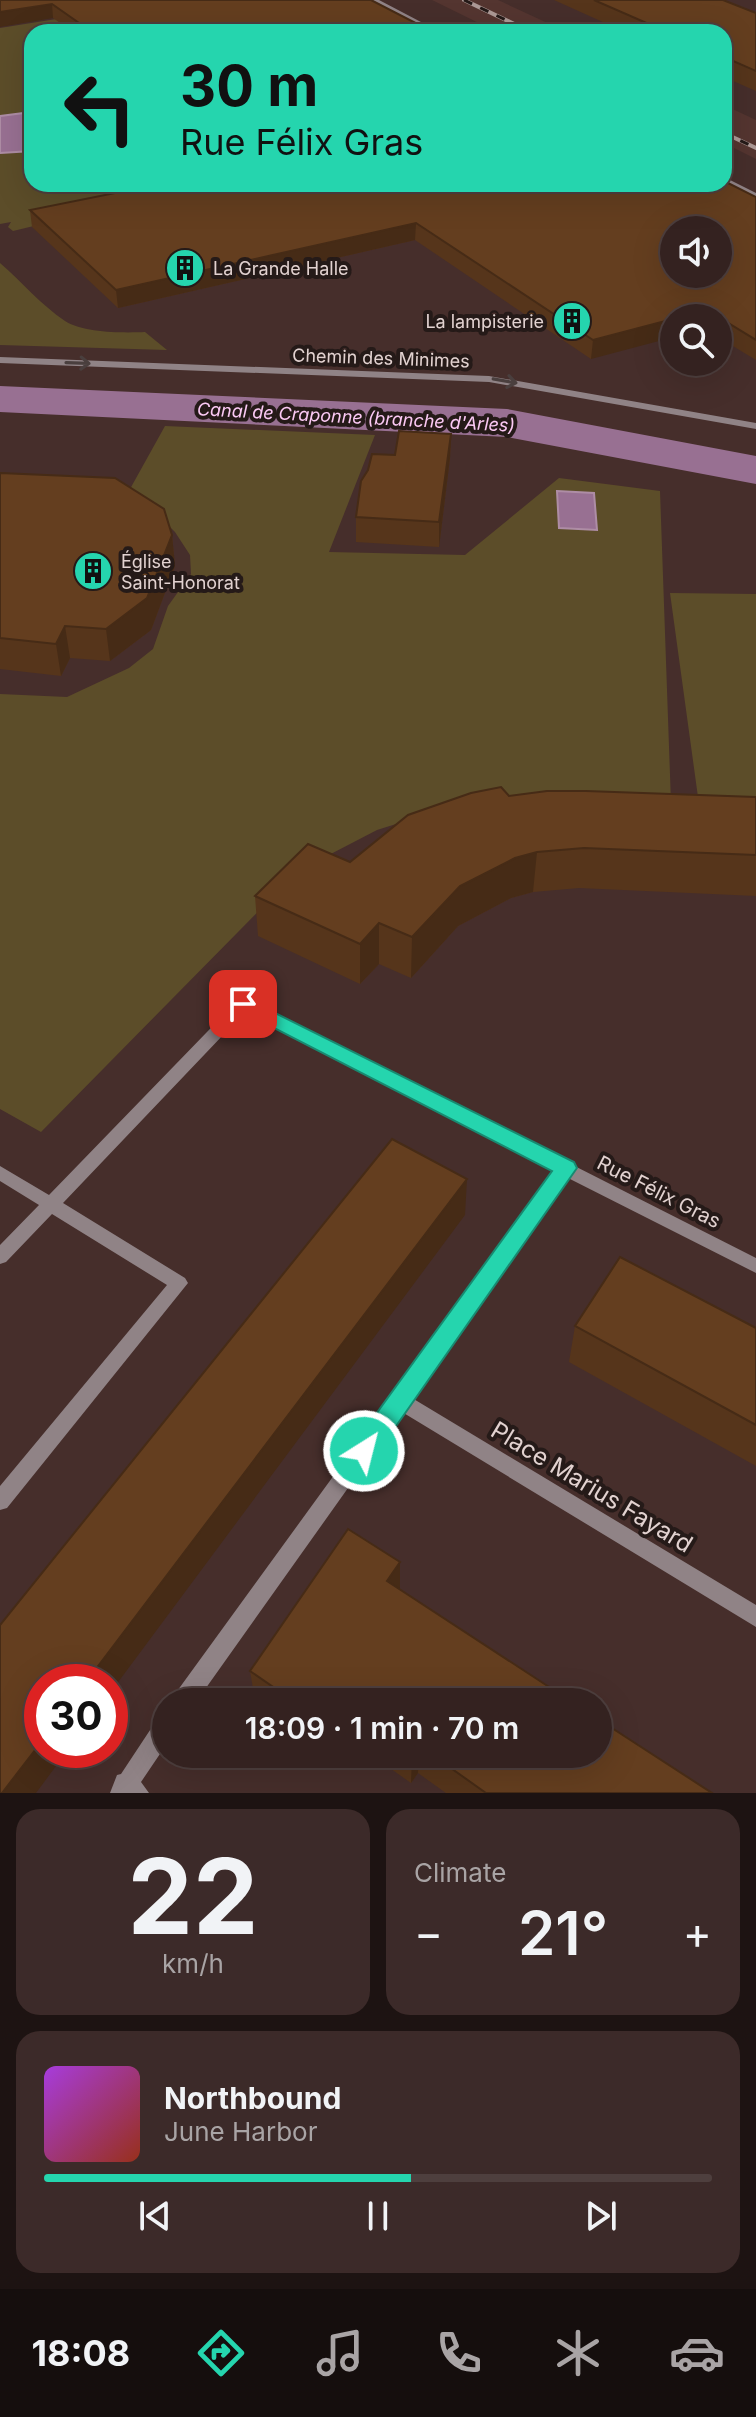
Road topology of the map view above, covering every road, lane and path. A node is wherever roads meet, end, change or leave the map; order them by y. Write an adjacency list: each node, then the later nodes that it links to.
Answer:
1 (375, 0): 2 (street)
2 (422, 24)
3 (732, 183): 4 (street)
4 (756, 196)
5 (0, 360): 6 (street, Chemin des Minimes, one-way to 6)
6 (756, 426)
7 (566, 1168): 9 (street, Rue Félix Gras); 11 (street, Rue Félix Gras); 12 (street)
8 (0, 1173): 9 (street)
9 (51, 1203): 10 (street); 13 (street)
10 (0, 1257)
11 (756, 1266)
12 (400, 1401): 14 (street, Place Marius Fayard); 15 (street)
13 (0, 1501)
14 (756, 1617)
15 (193, 1688)
16 (152, 1750): 17 (street)
17 (128, 1790)

